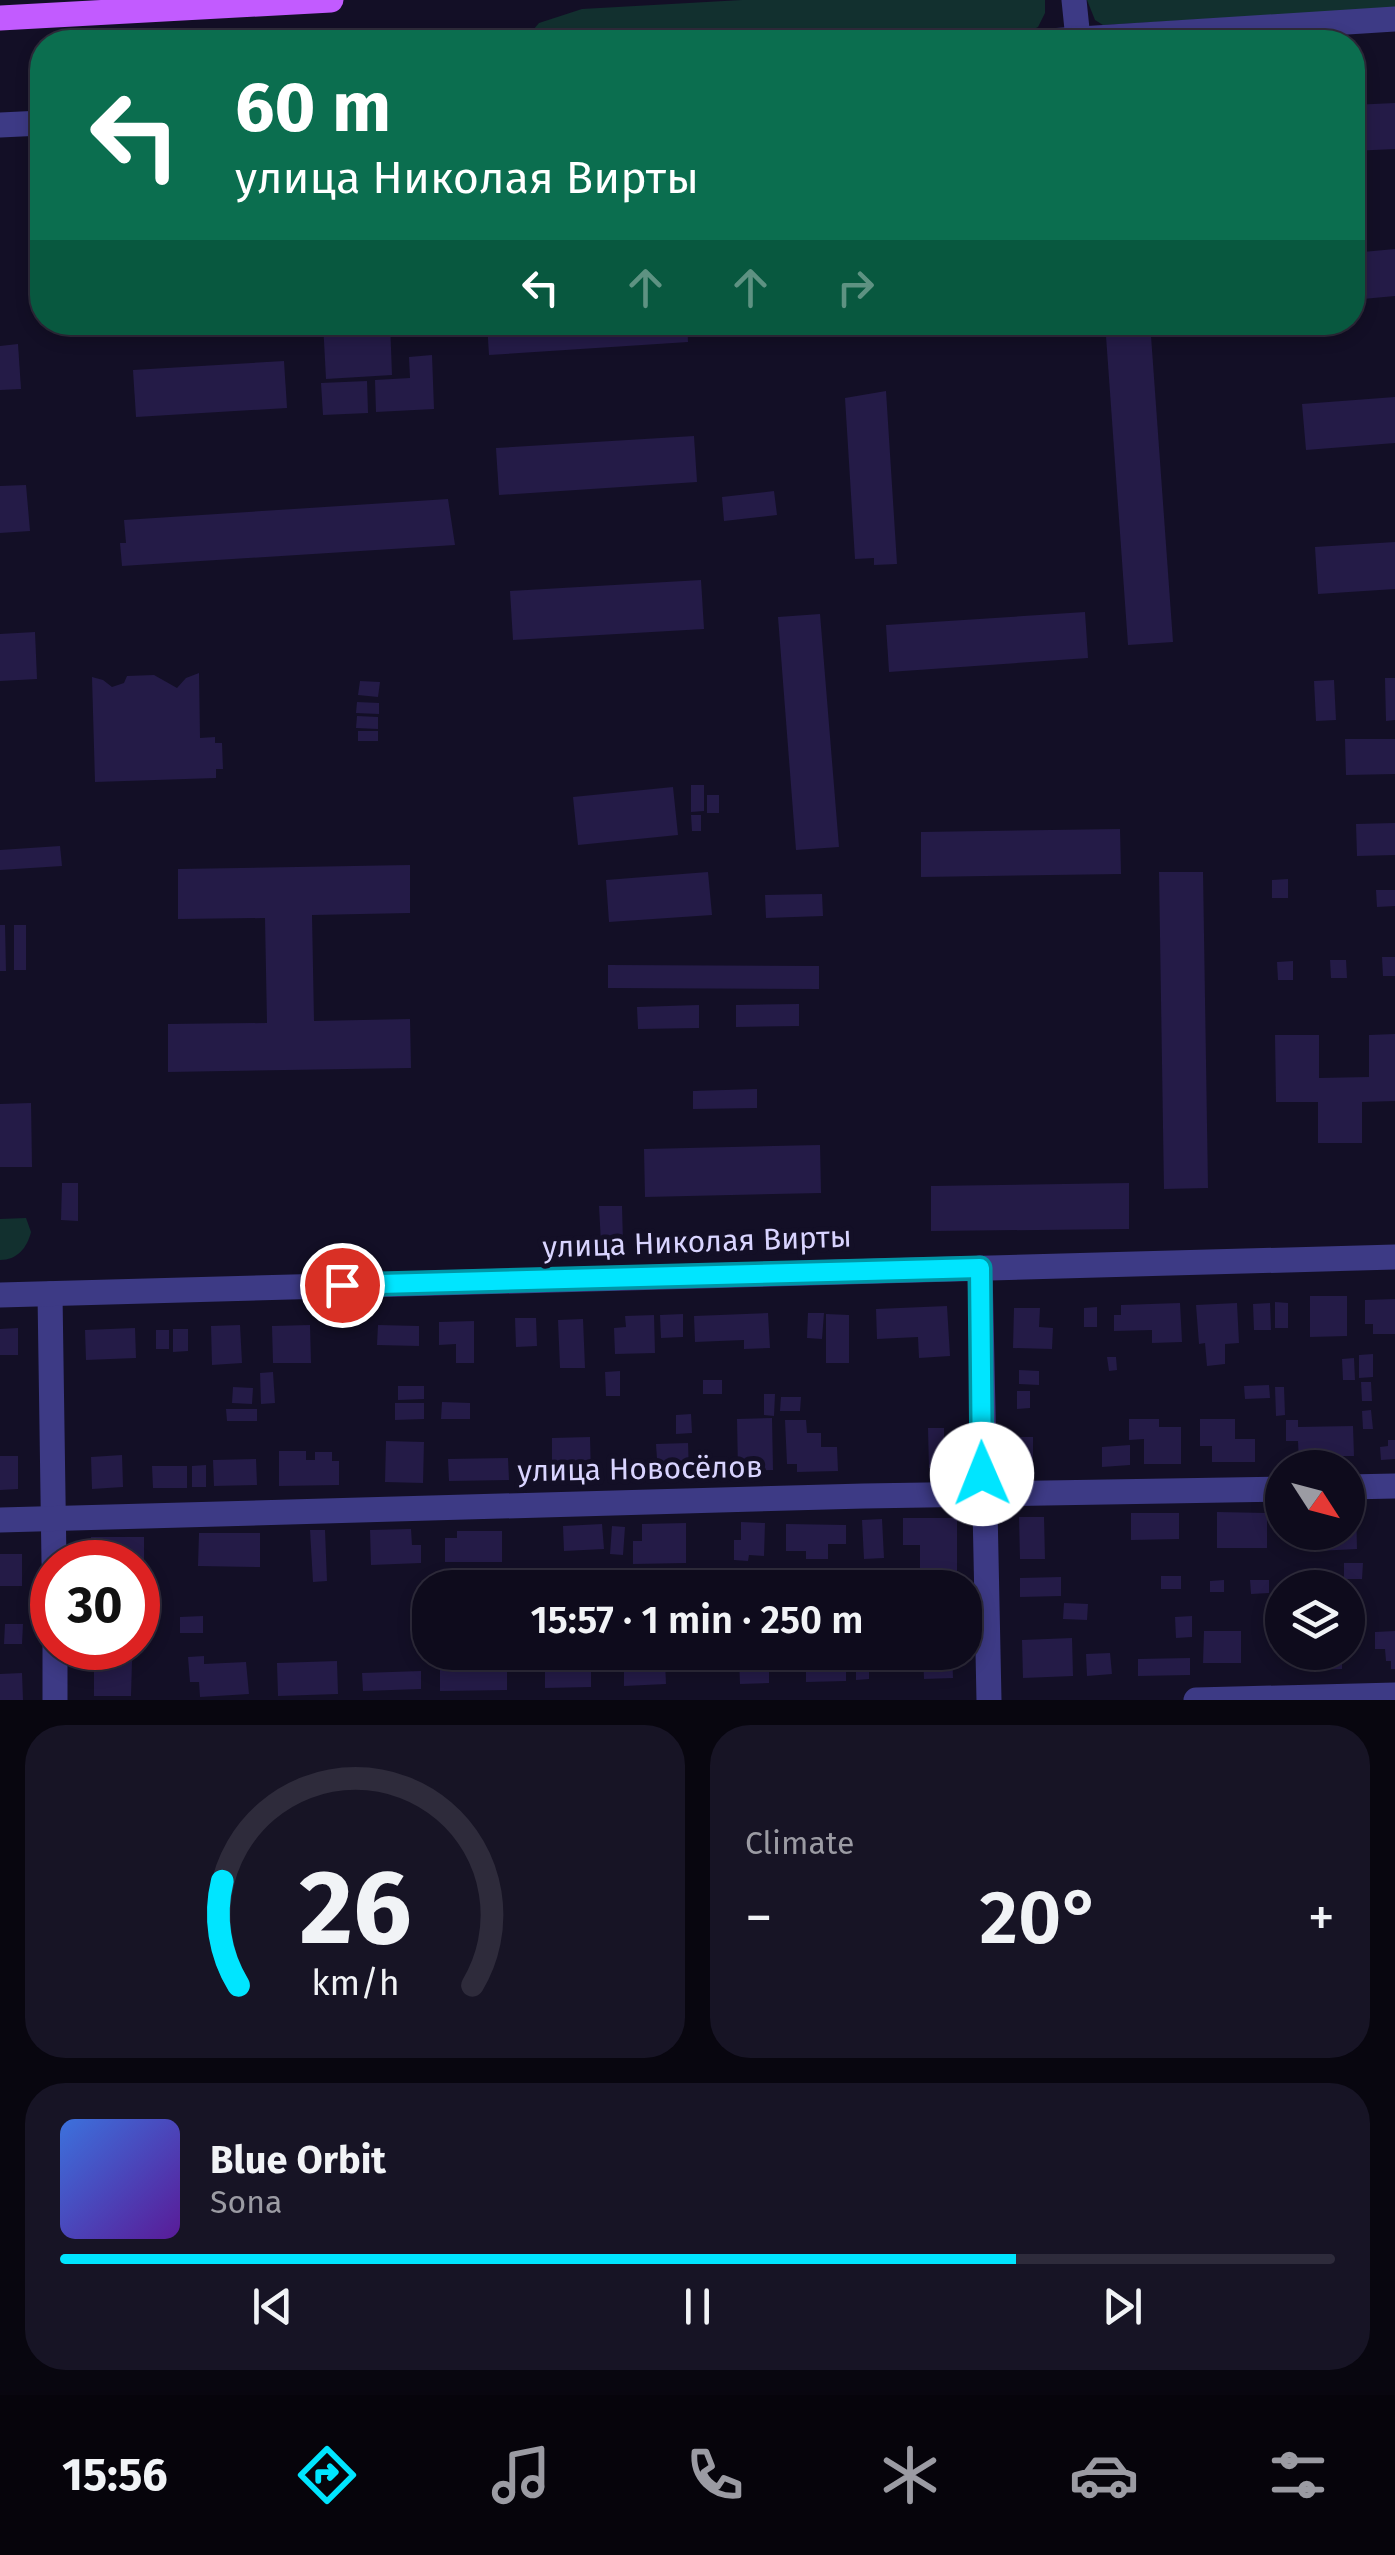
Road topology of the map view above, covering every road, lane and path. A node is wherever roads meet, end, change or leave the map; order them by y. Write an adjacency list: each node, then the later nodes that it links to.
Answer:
1 (330, 0): 3 (main road)
2 (1074, 0): 5 (street)
3 (0, 18)
4 (1395, 18): 6 (street)
5 (1077, 30)
6 (1214, 30)
7 (30, 124): 8 (street)
8 (0, 126)
9 (1395, 1257): 10 (street, улица Николая Вирты)
10 (980, 1268): 11 (street, улица Николая Вирты); 16 (street)
11 (50, 1294): 12 (street, улица Николая Вирты); 17 (street)
12 (0, 1295)
13 (1395, 1486): 14 (street)
14 (1365, 1487)
15 (1265, 1489): 16 (street, улица Новосёлов)
16 (984, 1496): 17 (street, улица Новосёлов); 23 (street)
17 (54, 1518): 18 (street, улица Новосёлов); 19 (street)
18 (0, 1520)
19 (54, 1540)
20 (55, 1670): 22 (street)
21 (1395, 1694): 24 (street)
22 (55, 1700)
23 (989, 1700)
24 (1196, 1700)

